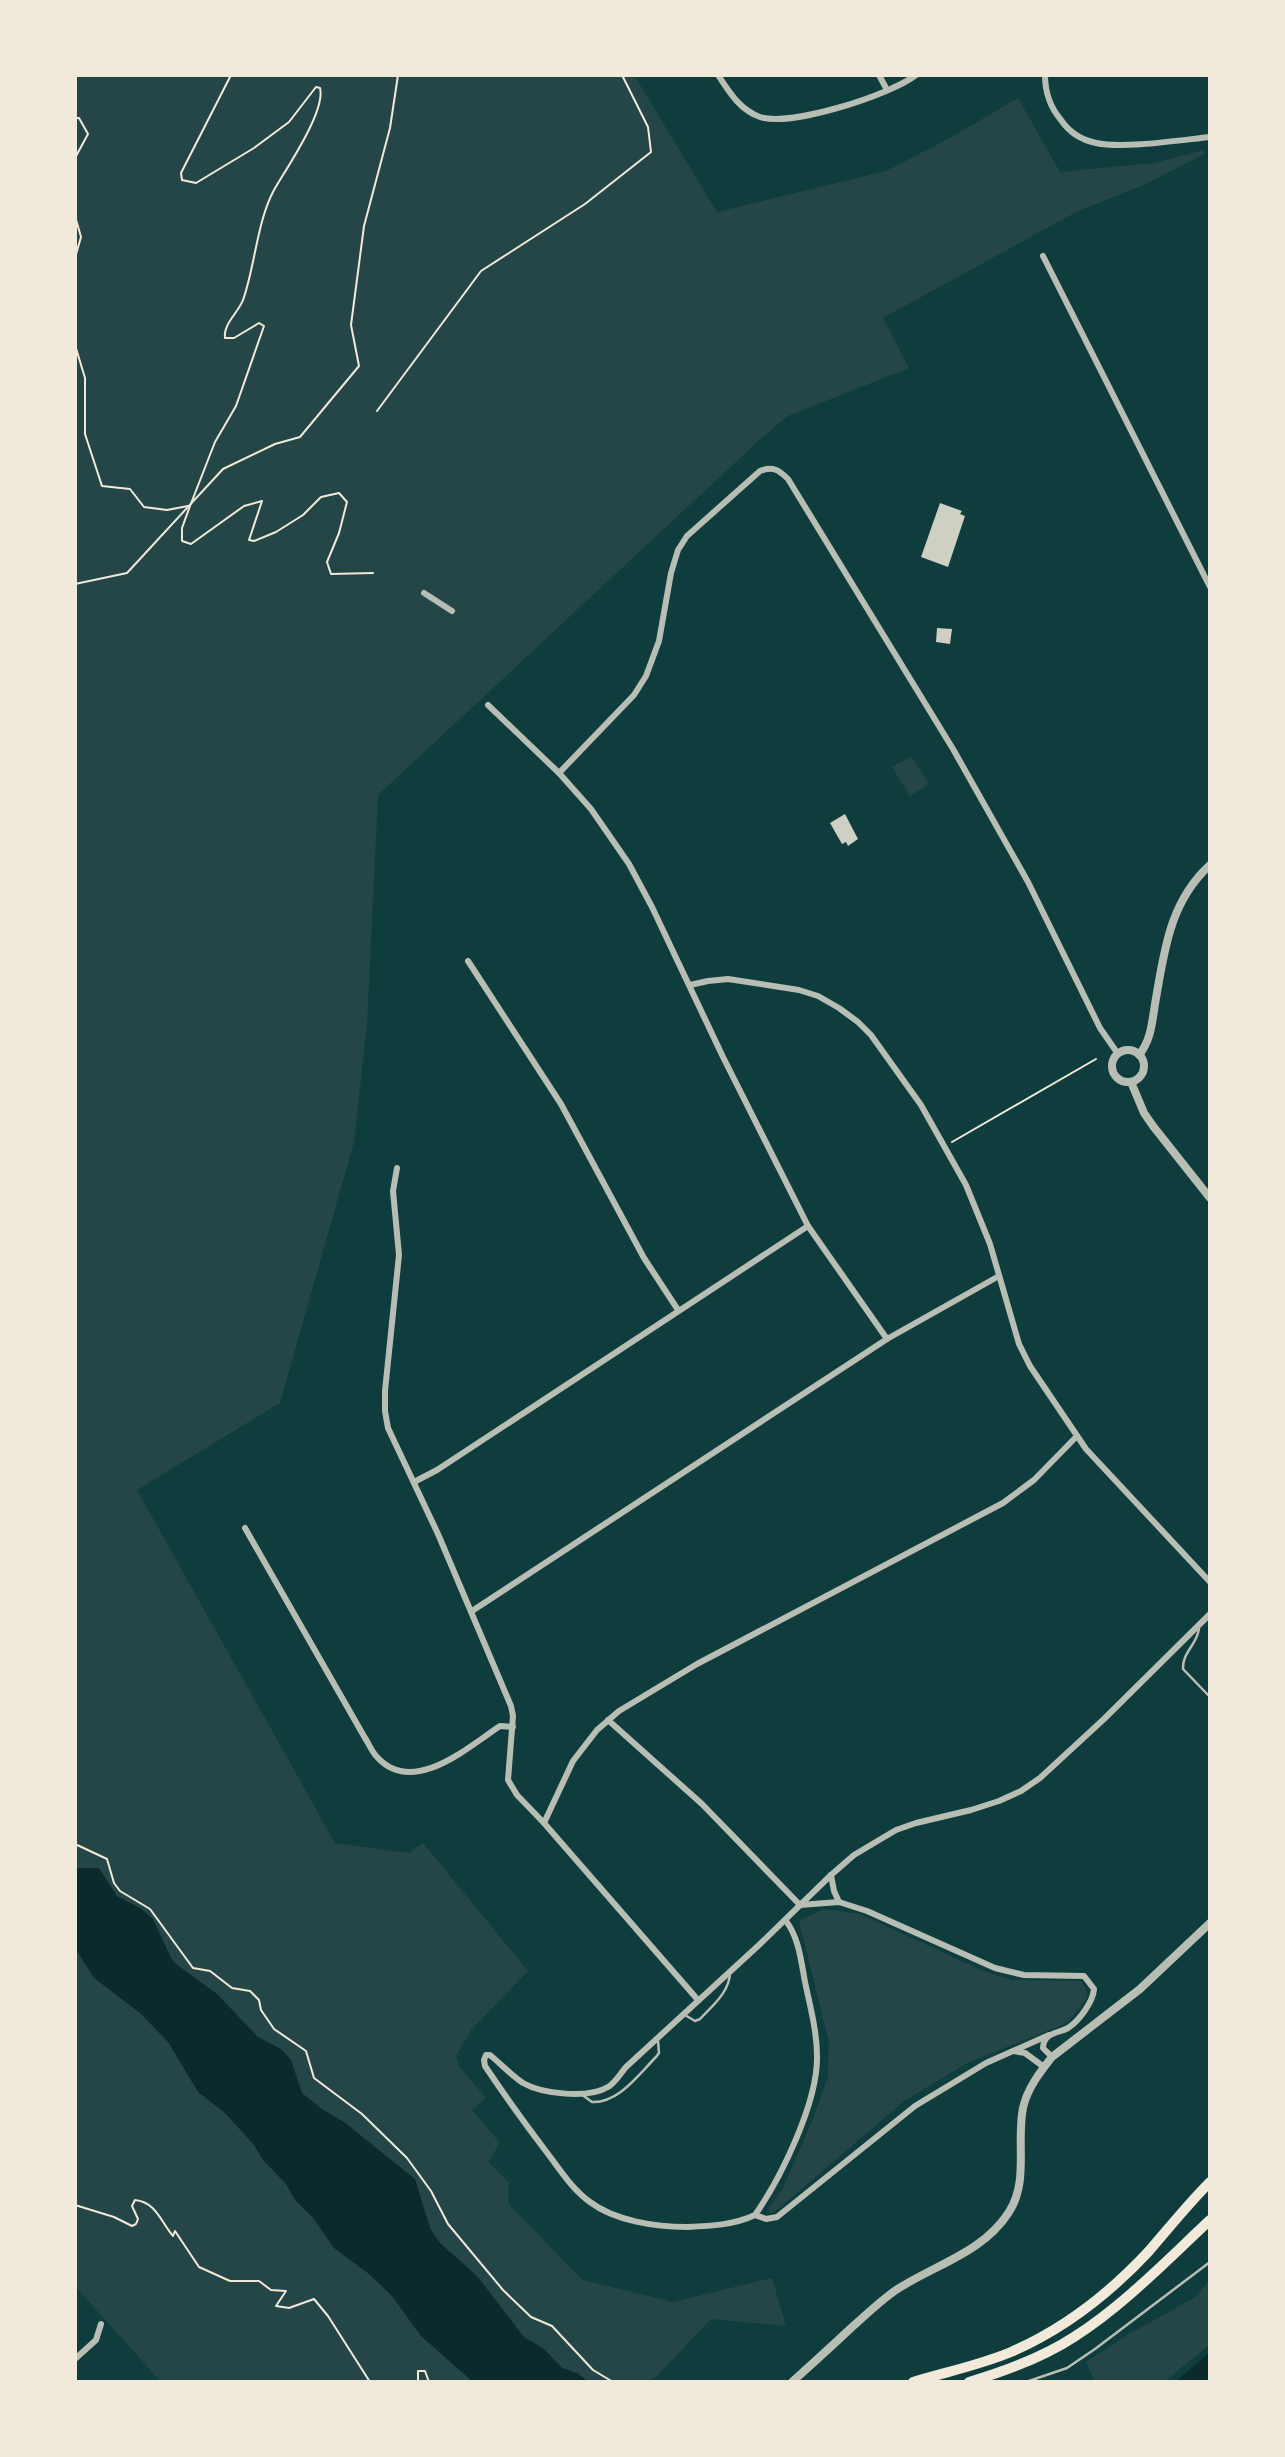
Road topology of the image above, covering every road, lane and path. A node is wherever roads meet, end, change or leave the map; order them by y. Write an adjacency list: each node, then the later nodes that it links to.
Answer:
1 (231, 75): 17 (path)
2 (398, 75): 17 (path)
3 (622, 75): 16 (path)
4 (718, 75): 8 (street)
5 (879, 75): 8 (street)
6 (916, 75): 8 (street)
7 (1045, 75): 10 (street)
8 (887, 90)
9 (75, 118): 11 (path)
10 (1210, 137)
11 (75, 159)
12 (75, 216): 14 (path)
13 (1043, 256): 20 (street)
14 (75, 258)
15 (75, 345): 17 (path)
16 (377, 411)
17 (190, 506): 18 (path); 19 (path)
18 (373, 573)
19 (75, 584)
20 (1210, 587)
21 (424, 593): 22 (street)
22 (452, 611)
23 (488, 705): 24 (street)
24 (559, 773): 27 (street); 28 (street)
25 (1210, 865): 29 (street)
26 (468, 961): 37 (street)
27 (690, 985): 32 (street); 35 (street)
28 (1118, 1054): 29 (street); 31 (street)
29 (1139, 1055): 31 (street)
30 (1096, 1059): 32 (path)
31 (1131, 1082): 34 (street)
32 (945, 1146): 36 (street)
33 (397, 1168): 40 (street)
34 (1210, 1198)
35 (808, 1226): 37 (street); 38 (street)
36 (999, 1276): 38 (street); 39 (street)
37 (678, 1310): 40 (street)
38 (887, 1339): 43 (street)
39 (1077, 1436): 42 (street); 47 (street)
40 (414, 1482): 43 (street)
41 (245, 1528): 48 (street)
42 (1210, 1582)
43 (472, 1611): 48 (street)
44 (1210, 1614): 45 (street)
45 (1198, 1625): 46 (lane); 51 (street)
46 (1210, 1697)
47 (608, 1720): 49 (street); 53 (street)
48 (513, 1727): 49 (street)
49 (544, 1823): 57 (street)
50 (75, 1844): 75 (path)
51 (831, 1875): 52 (street); 53 (street)
52 (839, 1902): 53 (street); 59 (street)
53 (800, 1905): 54 (street)
54 (786, 1921): 56 (street); 67 (street)
55 (1210, 1923): 62 (street)
56 (730, 1972): 57 (street); 58 (lane)
57 (698, 2000): 58 (street)
58 (683, 2014): 60 (street)
59 (1049, 2035): 61 (street); 62 (street)
60 (657, 2038): 64 (street); 64 (lane)
61 (1012, 2050): 63 (street); 67 (street)
62 (1052, 2057): 63 (street)
63 (1044, 2067): 76 (street)
64 (580, 2093): 67 (street)
65 (1210, 2182): 77 (highway)
66 (75, 2205): 72 (path)
67 (755, 2216)
68 (1210, 2220): 78 (highway)
69 (1210, 2262): 79 (lane)
70 (101, 2324): 71 (street)
71 (75, 2359)
72 (370, 2382)
73 (418, 2382): 74 (path)
74 (429, 2382)
75 (613, 2382)
76 (792, 2382)
77 (913, 2382)
78 (970, 2382)
79 (1026, 2382)

